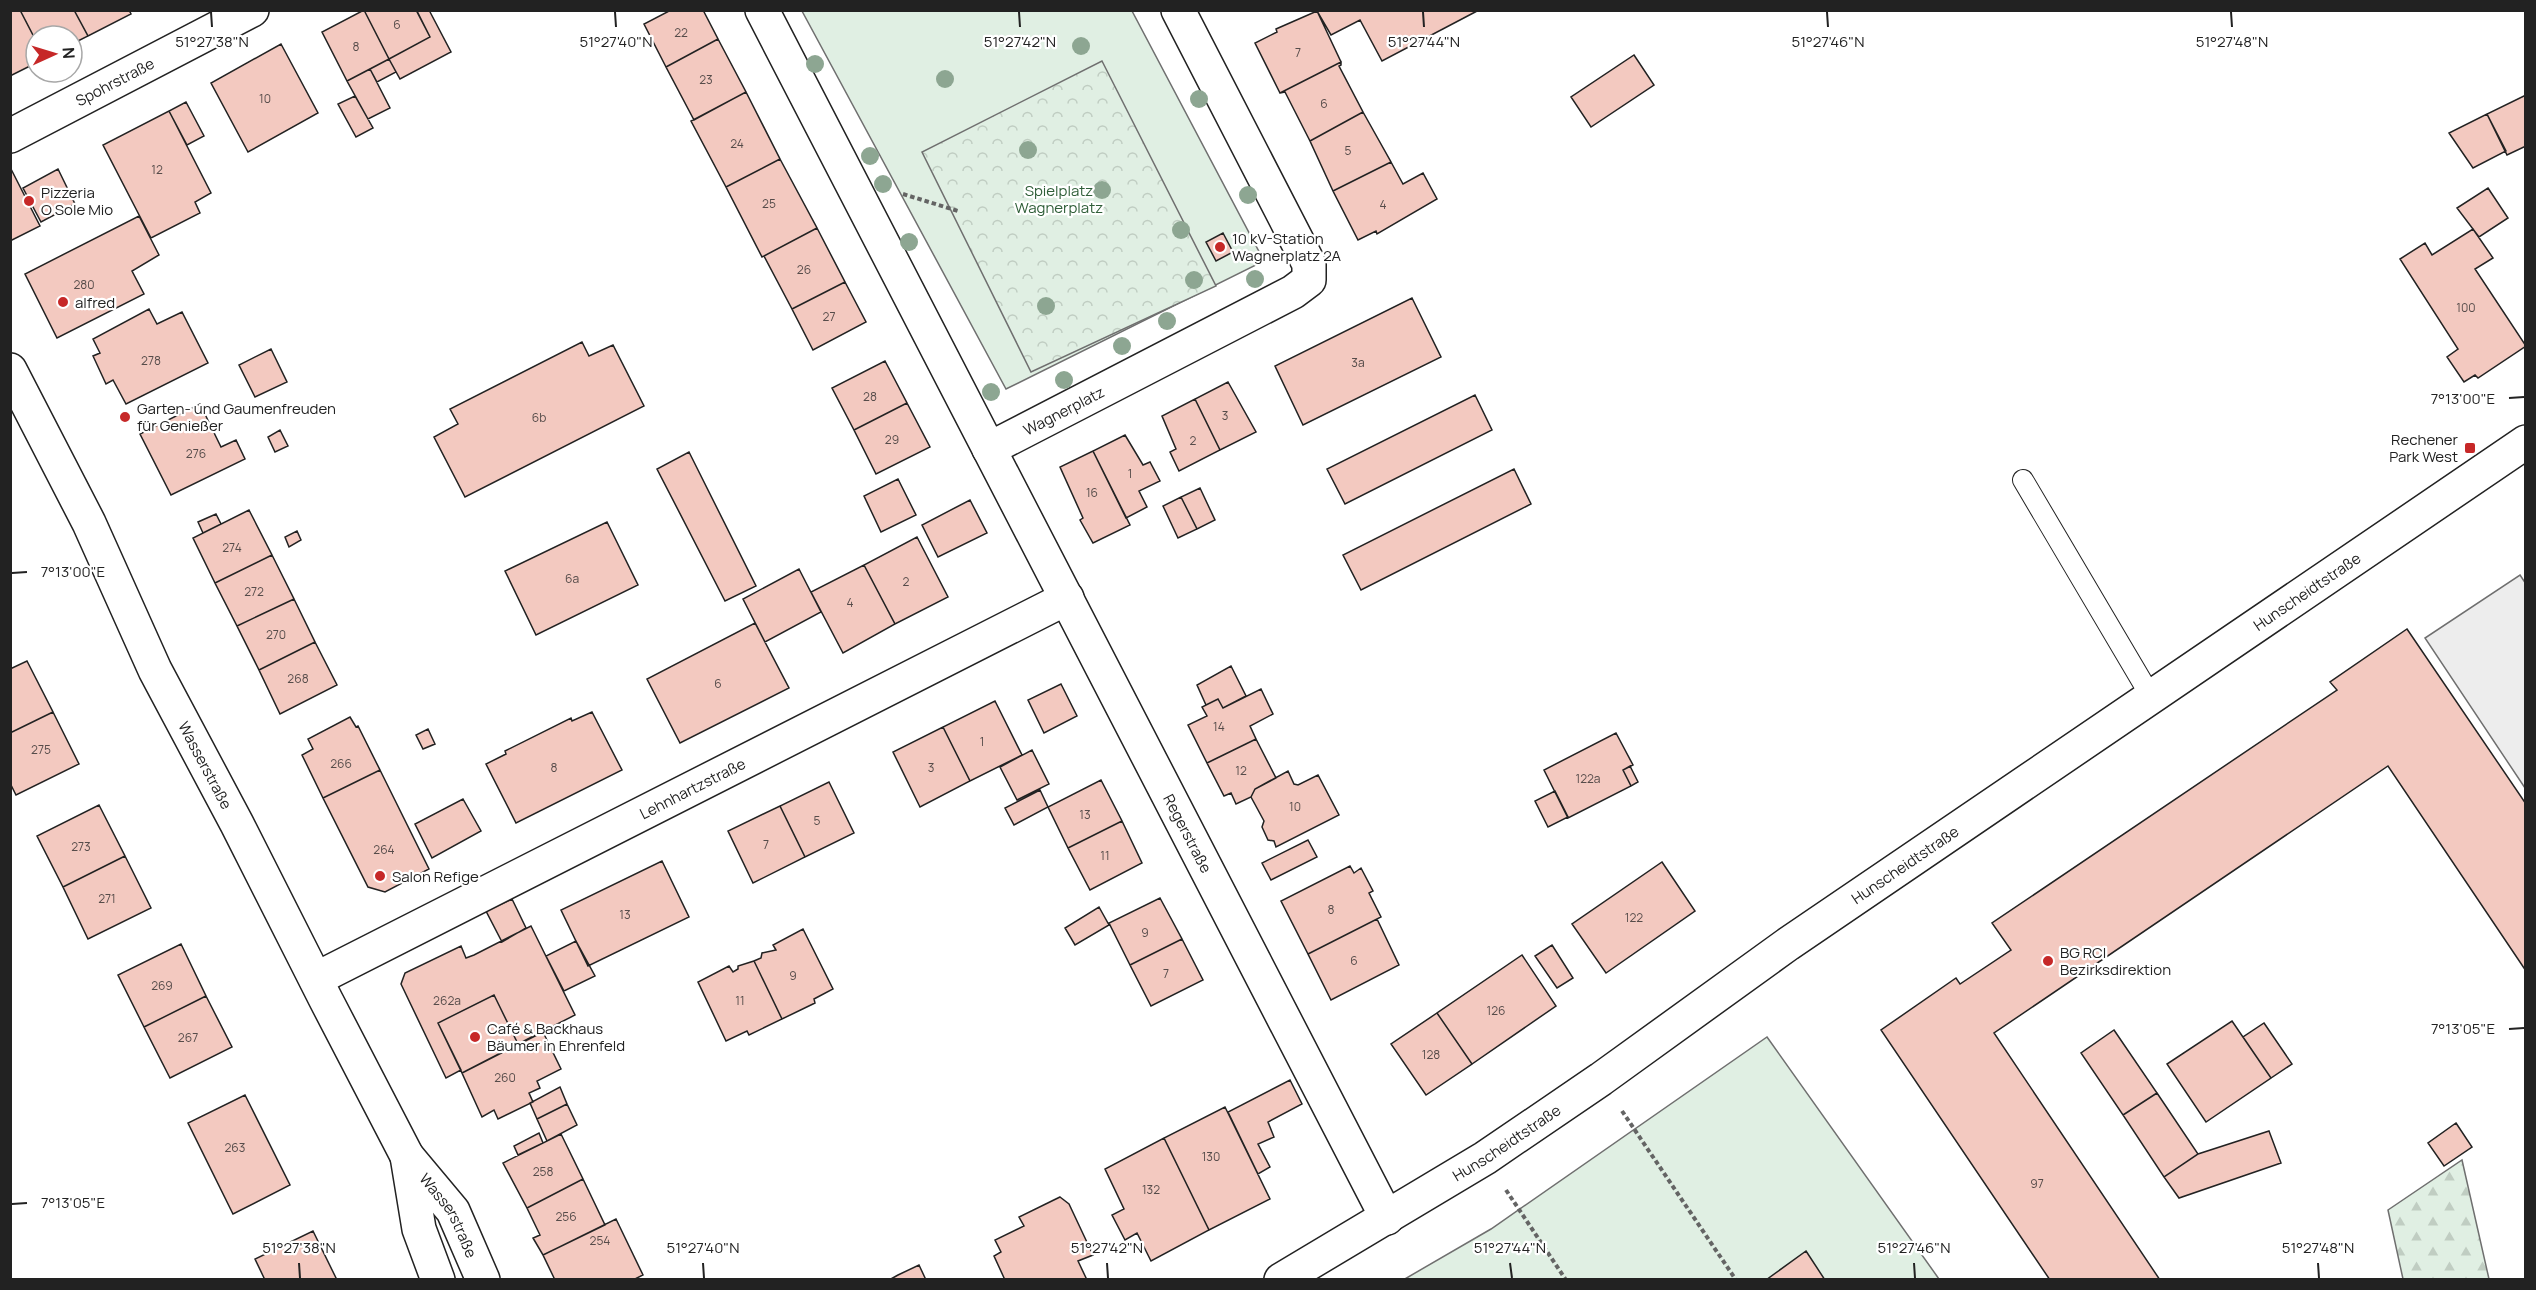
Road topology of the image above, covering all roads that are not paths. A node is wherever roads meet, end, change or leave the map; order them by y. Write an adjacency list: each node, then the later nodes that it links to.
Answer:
1 (252, 10): 4 (street, Spohrstraße)
2 (762, 10): 7 (street)
3 (1188, 14): 7 (street, Wagnerplatz)
4 (10, 136)
5 (10, 370): 11 (street, Wasserstraße)
6 (2526, 442): 10 (street, Hunscheidtstraße)
7 (989, 449): 9 (street, Regerstraße)
8 (2023, 480): 10 (lane)
9 (1067, 598): 11 (street, Lehnhartzstraße); 13 (street, Regerstraße)
10 (2150, 695): 13 (street, Hunscheidtstraße)
11 (316, 979): 12 (street, Wasserstraße)
12 (407, 1156): 14 (street, Wasserstraße); 15 (street, Wasserstraße)
13 (1387, 1218): 16 (street, Hunscheidtstraße)
14 (438, 1280)
15 (483, 1280)
16 (1281, 1280)

